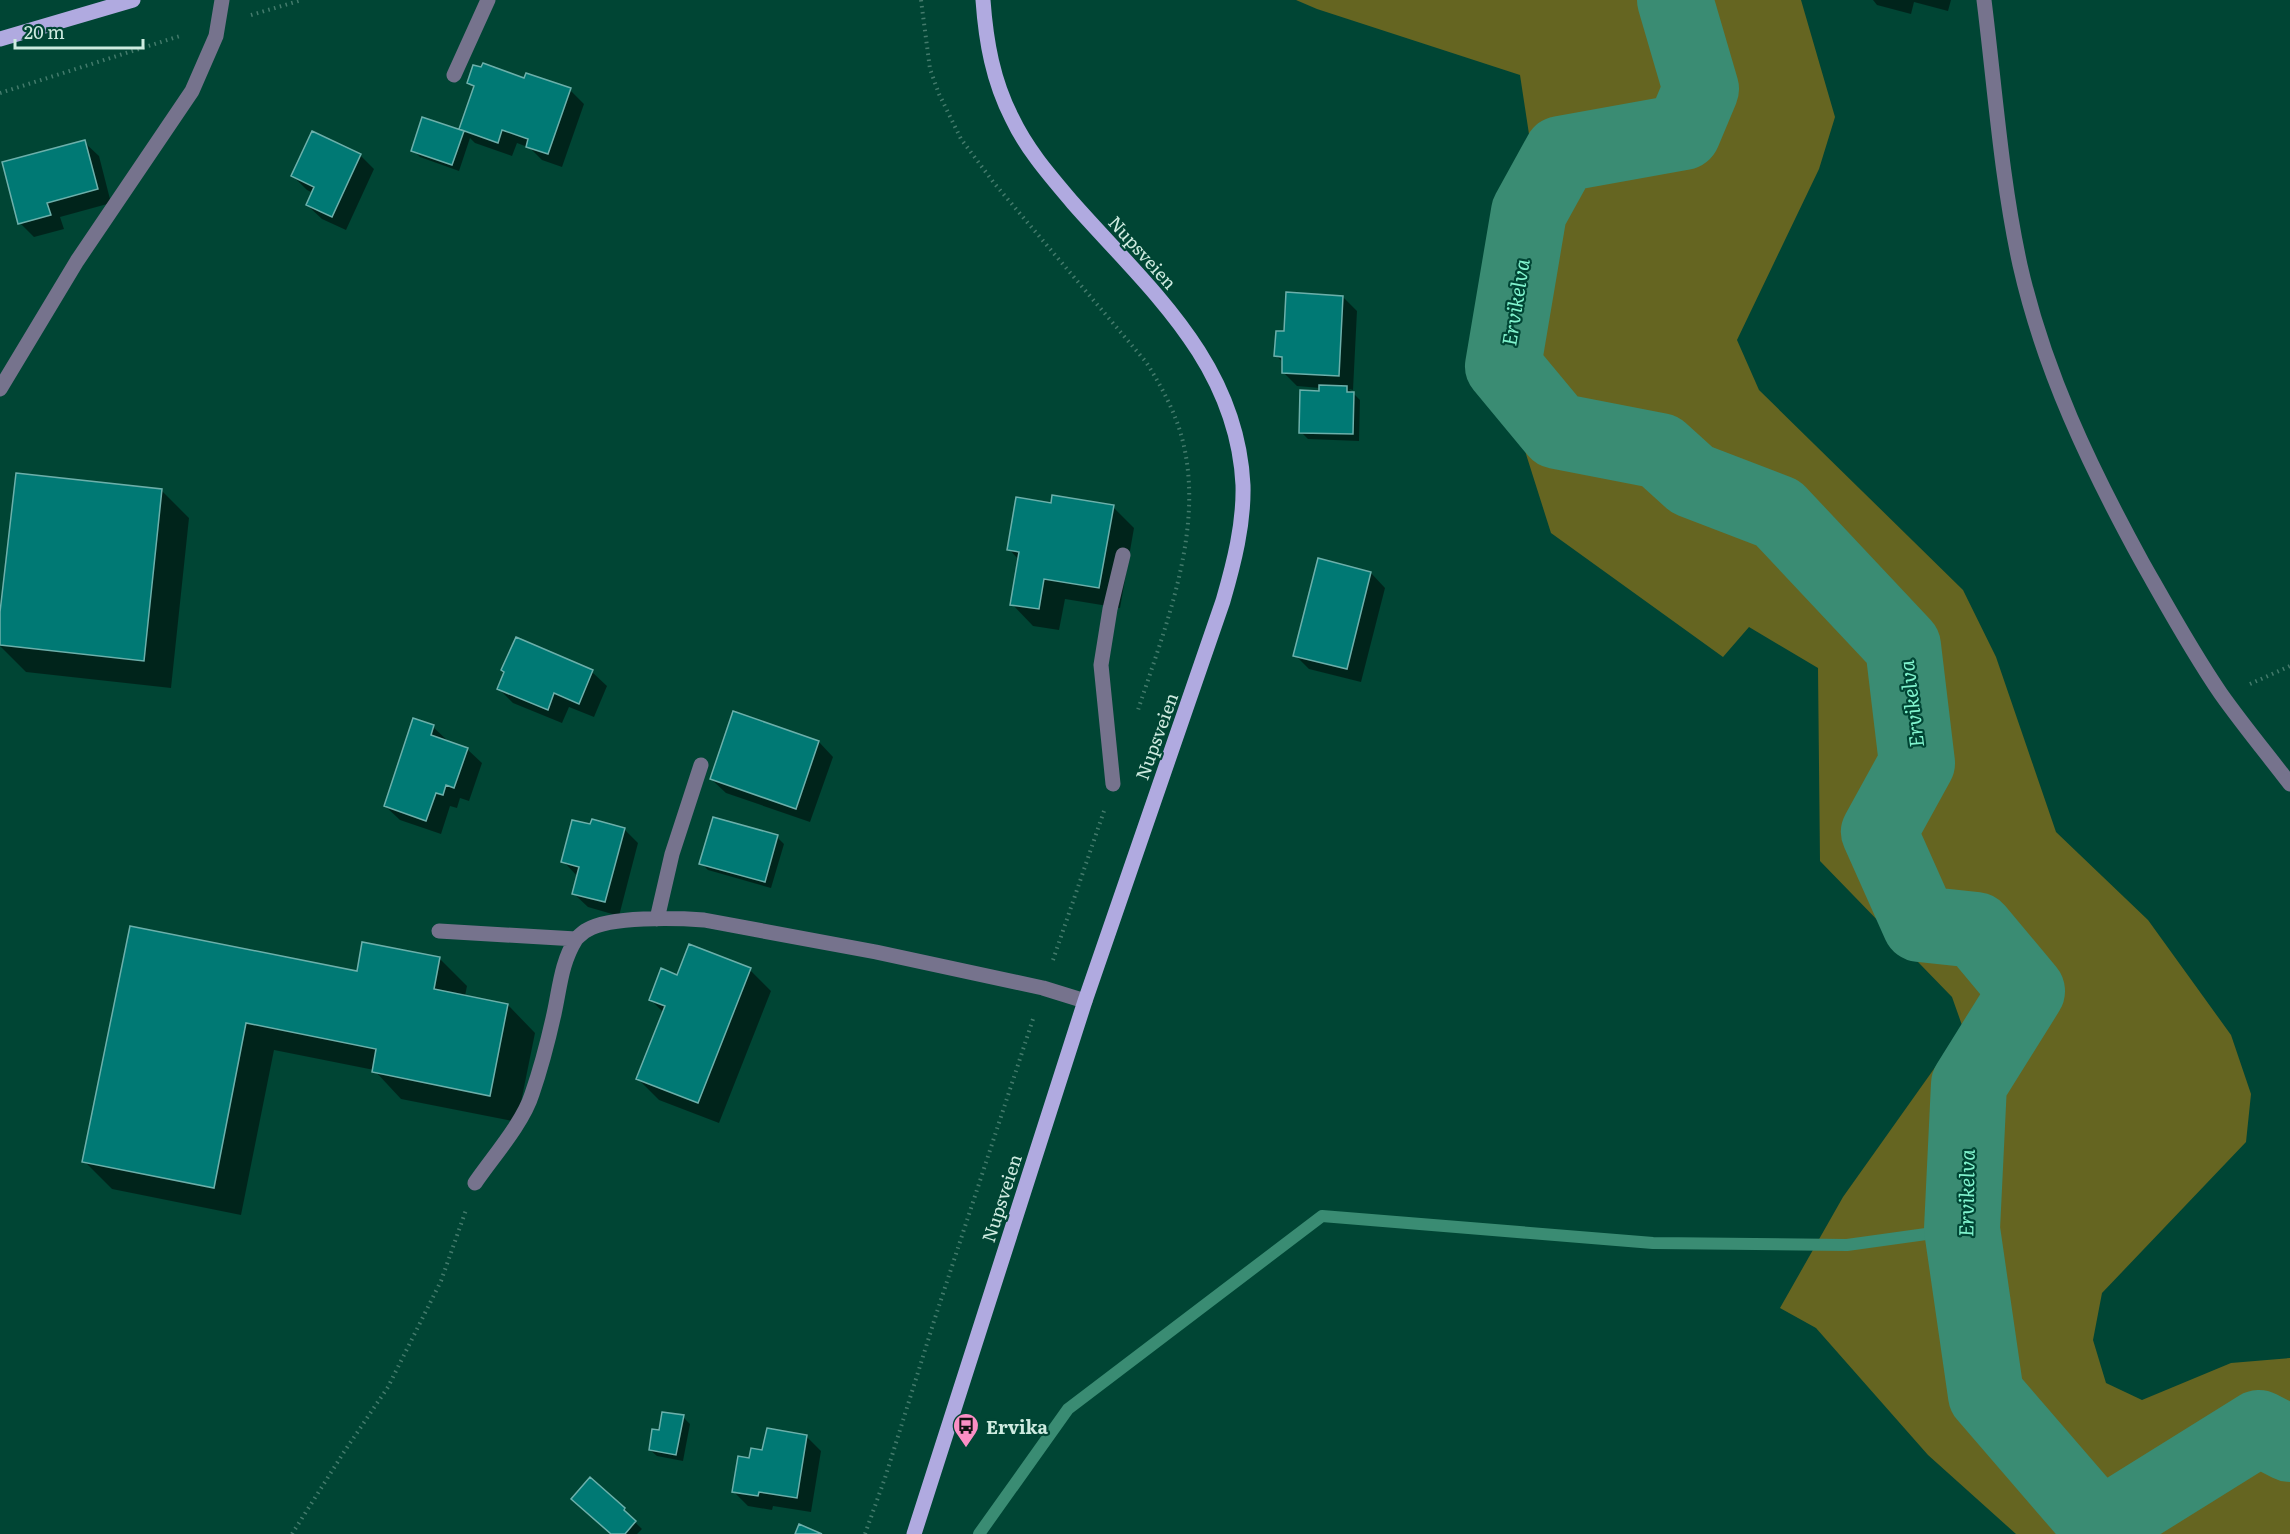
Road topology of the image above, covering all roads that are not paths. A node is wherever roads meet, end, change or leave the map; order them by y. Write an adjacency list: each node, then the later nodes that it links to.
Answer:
1 (133, 0): 6 (main road)
2 (222, 0): 8 (street)
3 (488, 0): 7 (street)
4 (983, 0): 16 (main road, Nupsveien)
5 (1984, 0): 12 (street)
6 (0, 39)
7 (454, 75)
8 (0, 389)
9 (1123, 555): 11 (street)
10 (701, 765): 13 (street)
11 (1113, 784)
12 (2290, 784)
13 (657, 919): 15 (street); 16 (street)
14 (439, 931): 15 (street)
15 (576, 939): 17 (street)
16 (1085, 1001): 18 (main road, Nupsveien)
17 (475, 1184)
18 (914, 1534)

